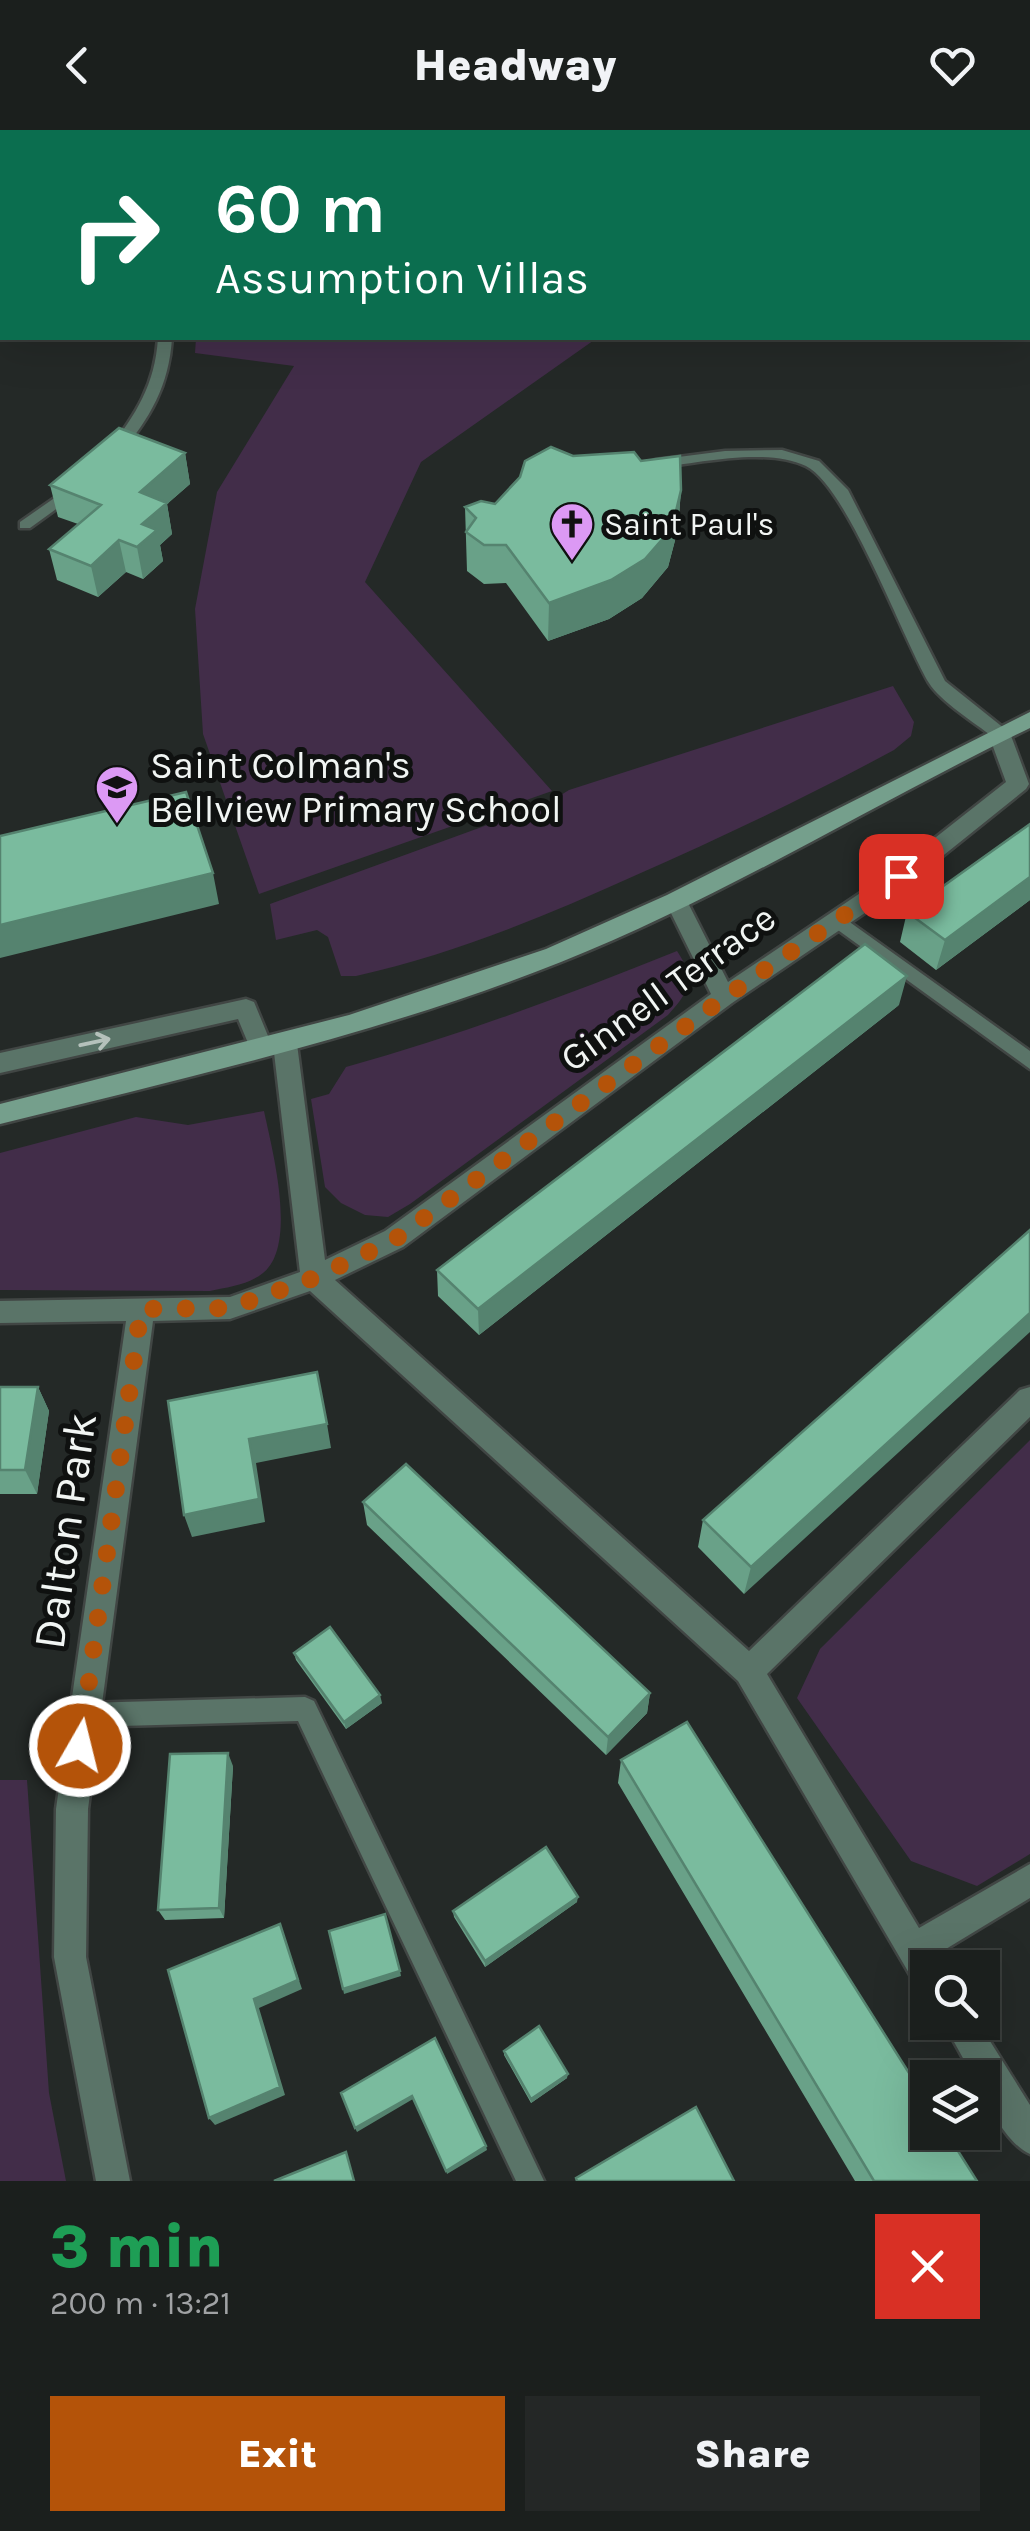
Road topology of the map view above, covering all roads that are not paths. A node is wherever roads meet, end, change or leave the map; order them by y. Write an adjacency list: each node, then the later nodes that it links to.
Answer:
1 (165, 340): 2 (lane)
2 (108, 459)
3 (635, 466): 7 (lane)
4 (83, 482): 5 (lane)
5 (25, 525)
6 (1030, 719): 7 (street)
7 (999, 734): 8 (street); 9 (street, Ginnell Terrace)
8 (676, 901): 10 (street); 11 (street)
9 (837, 920): 10 (street, Ginnell Terrace); 12 (lane)
10 (724, 998): 15 (street, Ginnell Terrace)
11 (273, 1046): 13 (street, one-way to 11); 14 (street); 15 (street)
12 (1030, 1061)
13 (0, 1063)
14 (0, 1114)
15 (314, 1278): 16 (street, Ginnell Terrace); 19 (street)
16 (141, 1309): 17 (street, Ginnell Terrace); 20 (street, Dalton Park)
17 (0, 1312)
18 (1030, 1399): 19 (street)
19 (749, 1671): 22 (street)
20 (85, 1715): 26 (street, Dalton Park); 27 (lane)
21 (1030, 1880): 23 (street)
22 (914, 1950)
23 (935, 1950)
24 (969, 2040): 25 (street)
25 (1030, 2137)
26 (112, 2181)
27 (530, 2181)

